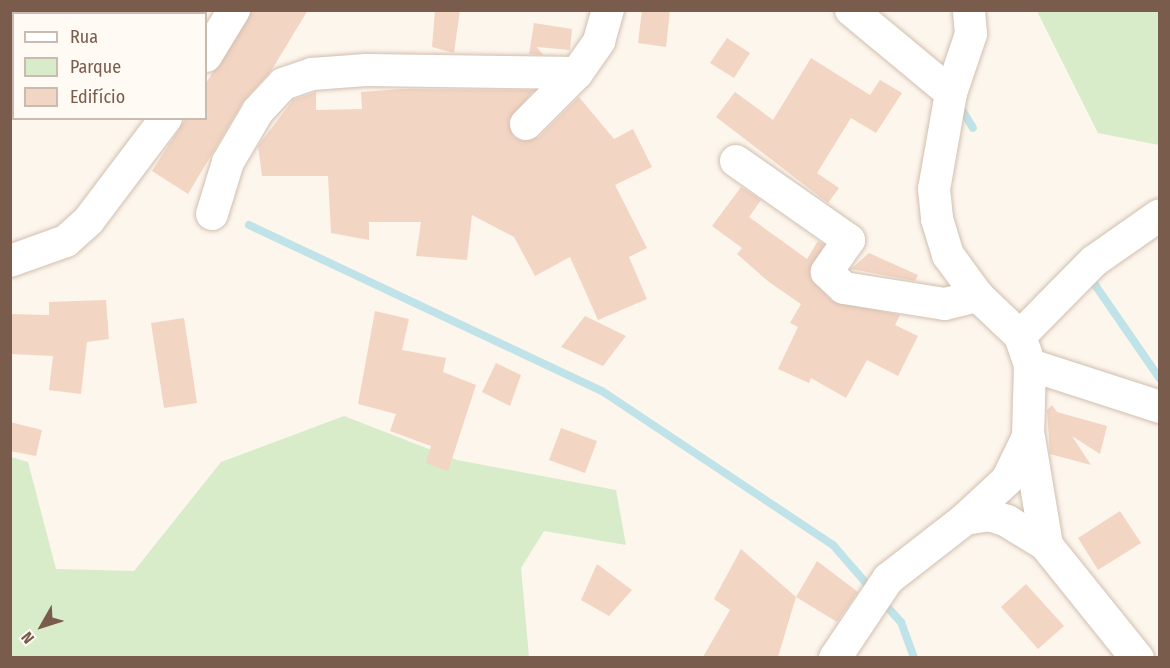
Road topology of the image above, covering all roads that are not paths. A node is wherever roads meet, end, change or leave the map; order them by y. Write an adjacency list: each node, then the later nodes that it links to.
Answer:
1 (234, 10): 5 (street)
2 (608, 10): 6 (street)
3 (851, 10): 7 (street)
4 (969, 10): 7 (street)
5 (207, 54)
6 (577, 73): 9 (street); 11 (street)
7 (951, 93): 14 (street)
8 (164, 120): 13 (street)
9 (526, 124)
10 (736, 161): 14 (street)
11 (212, 214)
12 (1160, 215): 15 (street)
13 (10, 261)
14 (978, 296): 15 (street)
15 (1025, 351): 16 (street); 17 (street)
16 (1160, 407)
17 (1028, 437): 18 (street); 19 (street)
18 (965, 519): 19 (street); 20 (street)
19 (1046, 545): 21 (street)
20 (835, 657)
21 (1137, 657)

